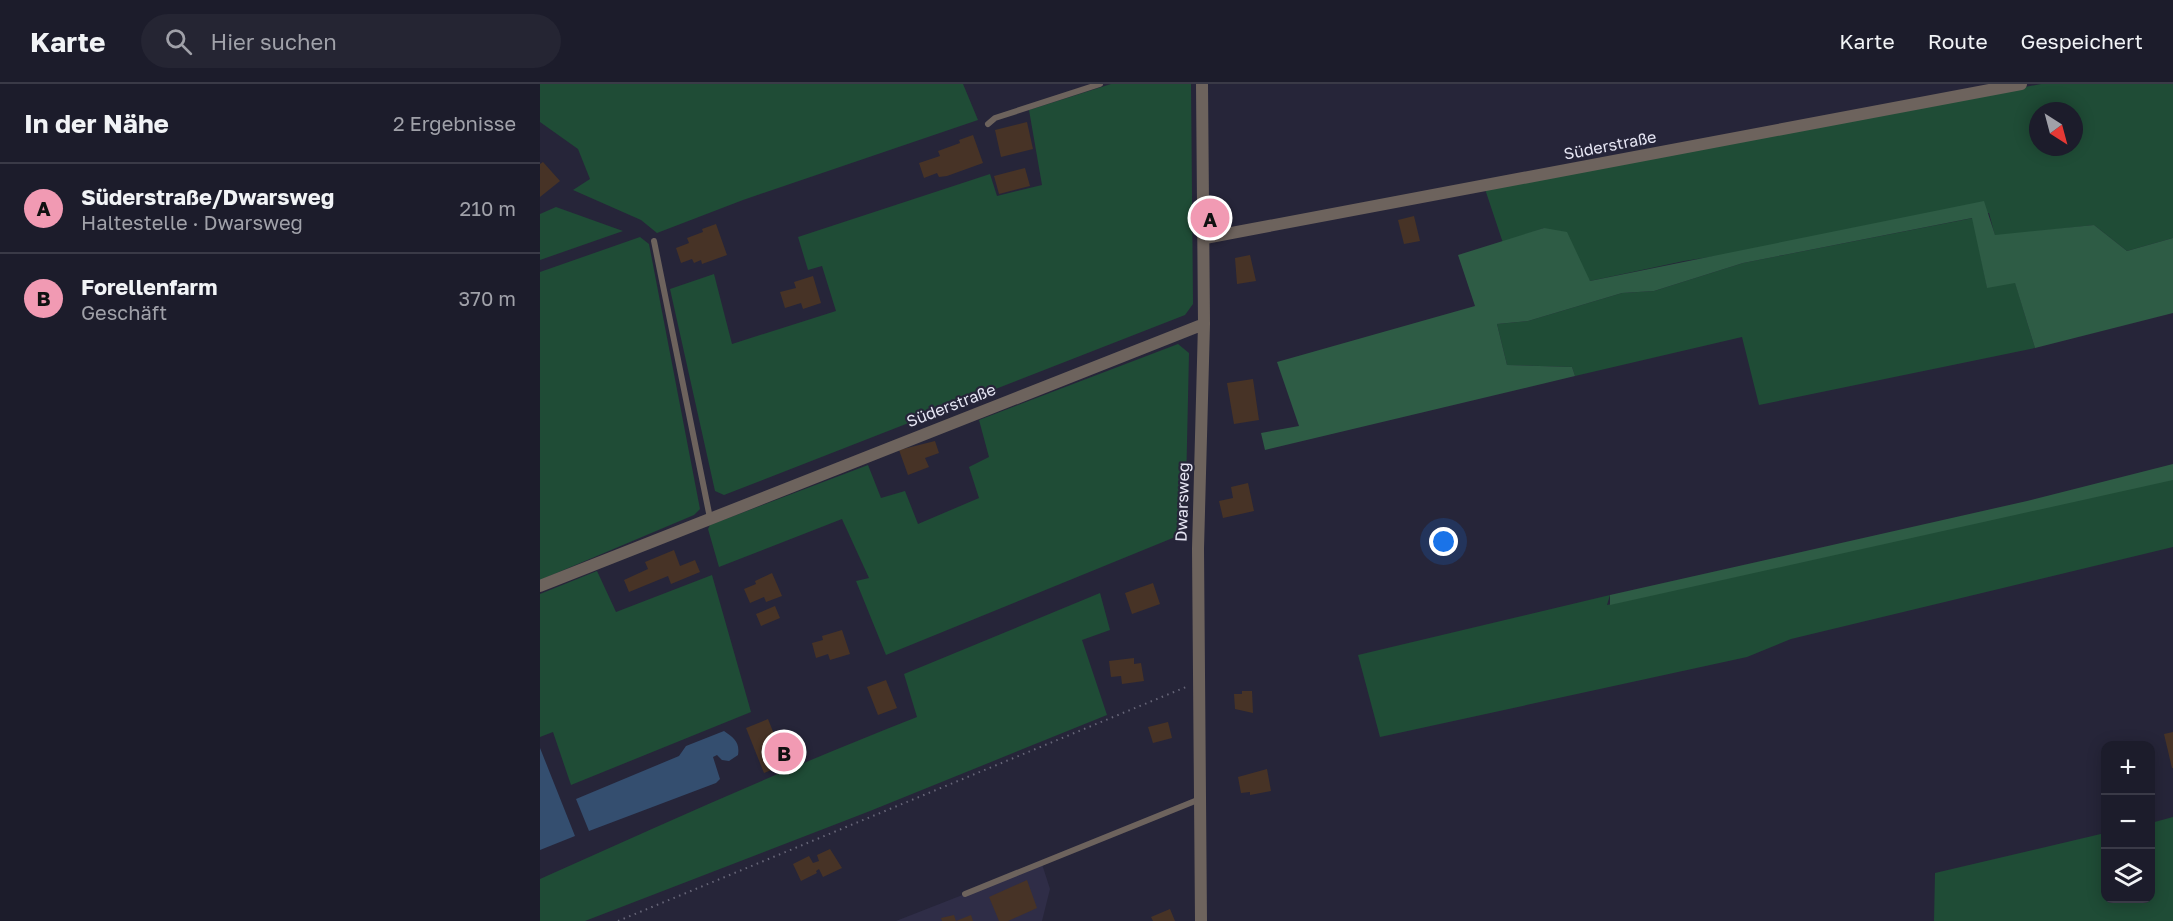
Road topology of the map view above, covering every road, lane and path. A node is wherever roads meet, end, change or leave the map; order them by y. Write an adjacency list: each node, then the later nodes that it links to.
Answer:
1 (1100, 84): 4 (lane)
2 (1202, 84): 5 (street, Dwarsweg)
3 (2021, 84): 5 (street, Süderstraße)
4 (988, 124)
5 (1205, 238): 7 (street, Dwarsweg)
6 (654, 241): 8 (lane)
7 (1204, 324): 8 (street, Süderstraße); 10 (street, Dwarsweg)
8 (710, 518): 9 (street, Süderstraße)
9 (540, 586)
10 (1200, 682): 11 (street, Dwarsweg); 13 (path)
11 (1200, 799): 12 (lane); 14 (street, Dwarsweg)
12 (965, 894)
13 (618, 921)
14 (1201, 921)

